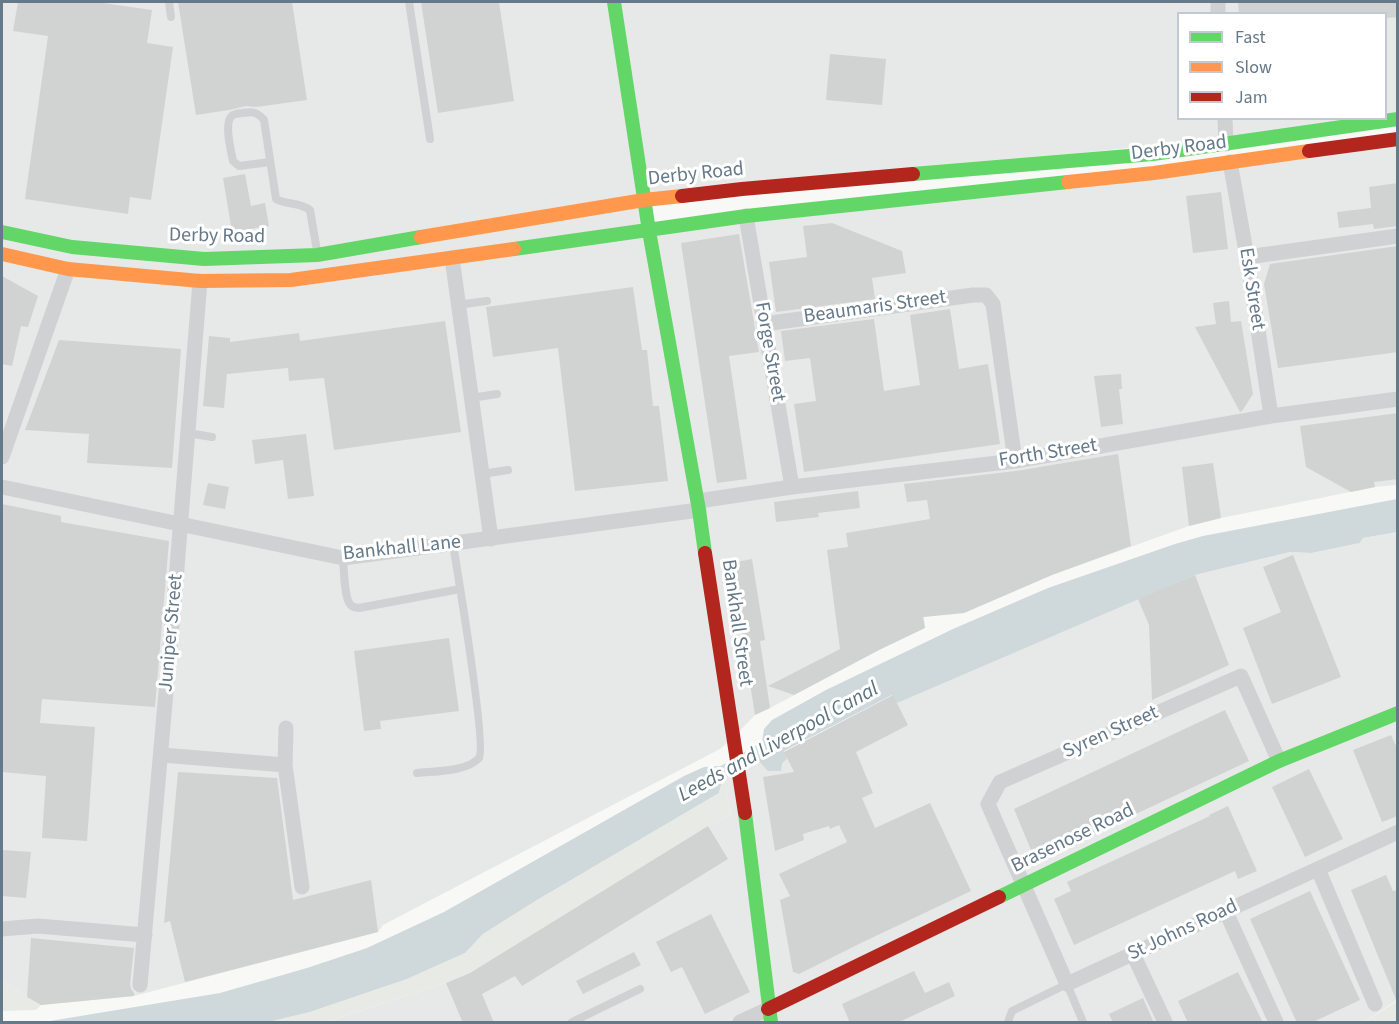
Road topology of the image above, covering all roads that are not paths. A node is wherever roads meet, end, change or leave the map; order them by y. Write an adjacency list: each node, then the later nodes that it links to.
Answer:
1 (169, 2): 4 (lane)
2 (409, 2): 7 (lane)
3 (614, 2): 12 (main road, Bankhall Street)
4 (171, 17)
5 (1398, 119): 9 (main road, Derby Road)
6 (1225, 120): 9 (street)
7 (430, 139)
8 (1398, 139): 11 (main road, Derby Road)
9 (1226, 144): 12 (main road, Derby Road)
10 (270, 162): 10 (lane); 22 (lane)
11 (1230, 162): 13 (main road, Derby Road); 23 (street, Esk Street)
12 (644, 200): 13 (main road); 15 (main road, Derby Road); 17 (main road, Bankhall Street)
13 (812, 209): 14 (main road, Derby Road)
14 (746, 216): 17 (main road, Derby Road); 29 (street, Forge Street)
15 (480, 228): 19 (main road); 22 (main road, Derby Road)
16 (546, 231): 17 (main road)
17 (649, 231): 24 (main road, Derby Road); 42 (main road, Bankhall Street)
18 (2, 232): 22 (main road, Derby Road)
19 (514, 235)
20 (1398, 236): 23 (street)
21 (2, 254): 25 (main road, Derby Road)
22 (317, 255)
23 (1247, 257): 33 (street, Esk Street)
24 (452, 258): 26 (main road, Derby Road); 28 (street)
25 (68, 269): 26 (main road, Derby Road); 36 (street)
26 (200, 281): 34 (street, Juniper Street)
27 (487, 300): 28 (lane)
28 (458, 305): 31 (street)
29 (764, 324): 37 (street, Beaumaris Street); 41 (street, Forge Street)
30 (497, 394): 31 (lane)
31 (471, 399): 39 (street)
32 (1398, 399): 33 (street, Forth Street)
33 (1271, 416): 37 (street, Forth Street)
34 (188, 433): 35 (lane); 43 (street, Juniper Street)
35 (212, 437)
36 (2, 457)
37 (1014, 461): 41 (street, Forth Street)
38 (508, 470): 39 (lane)
39 (482, 474): 44 (street)
40 (2, 487): 43 (street, Bankhall Lane)
41 (792, 487): 42 (street, Forth Street)
42 (698, 506): 44 (street, Bankhall Lane); 66 (main road, Bankhall Street)
43 (182, 524): 46 (street, Bankhall Lane); 50 (street, Juniper Street)
44 (490, 539): 45 (street, Bankhall Lane)
45 (453, 544): 46 (street, Bankhall Lane); 47 (lane)
46 (344, 558): 47 (lane)
47 (460, 589): 53 (lane)
48 (1398, 713): 51 (main road, Brasenose Road)
49 (286, 728): 52 (street)
50 (162, 755): 52 (street); 60 (street, Juniper Street)
51 (1279, 761): 56 (main road, Brasenose Road); 56 (street, Syren Street)
52 (285, 765): 57 (street)
53 (417, 773)
54 (1398, 832): 55 (street, St Johns Road)
55 (1318, 869): 58 (street, St Johns Road); 65 (street)
56 (1023, 886): 62 (street); 66 (main road, Brasenose Road)
57 (302, 887)
58 (1226, 912): 61 (street, St Johns Road); 72 (street)
59 (2, 928): 60 (street)
60 (144, 935): 63 (street, Juniper Street)
61 (1133, 954): 62 (street, St Johns Road); 71 (street)
62 (1067, 984): 69 (lane); 70 (lane)
63 (140, 985)
64 (640, 989): 67 (lane)
65 (1375, 1004)
66 (770, 1016): 68 (street)
67 (572, 1023)
68 (740, 1023)
69 (1008, 1023)
70 (1083, 1023)
71 (1165, 1023)
72 (1276, 1023)

